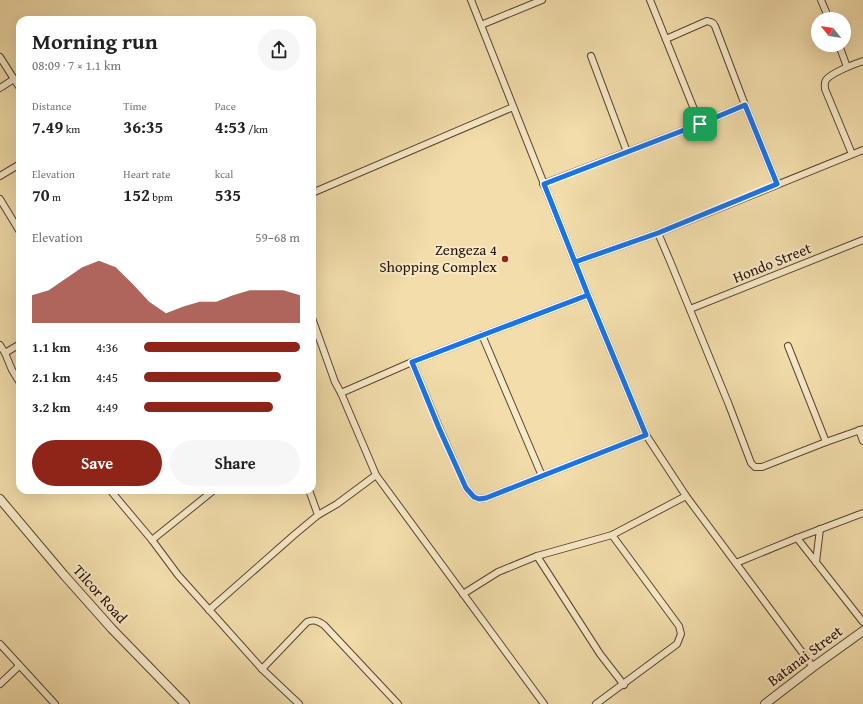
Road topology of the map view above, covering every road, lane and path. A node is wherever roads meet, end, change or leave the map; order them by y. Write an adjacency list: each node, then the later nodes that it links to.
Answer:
1 (471, 0): 6 (street)
2 (542, 0): 6 (street)
3 (650, 0): 7 (street)
4 (821, 0): 5 (street)
5 (826, 12)
6 (481, 25): 17 (street)
7 (666, 39): 16 (street); 18 (street)
8 (842, 52): 12 (street)
9 (591, 56): 20 (street)
10 (0, 57): 13 (street)
11 (863, 61): 12 (street)
12 (847, 67): 21 (street)
13 (14, 79): 14 (street); 15 (street)
14 (16, 82)
15 (0, 88)
16 (745, 105): 18 (street); 25 (street)
17 (513, 107): 24 (street); 26 (street)
18 (700, 124): 20 (street)
19 (863, 150): 21 (street)
20 (627, 152): 24 (street)
21 (852, 154): 25 (street)
22 (16, 166): 23 (street)
23 (0, 176)
24 (544, 184): 31 (street)
25 (777, 184): 29 (street)
26 (316, 191)
27 (0, 199): 28 (street)
28 (16, 225)
29 (658, 233): 31 (street); 33 (street)
30 (863, 240): 33 (street, Hondo Street)
31 (575, 262): 32 (street)
32 (588, 295): 35 (street); 44 (street)
33 (690, 309): 46 (street)
34 (316, 329): 42 (street)
35 (482, 335): 40 (street); 48 (street)
36 (0, 345): 39 (street)
37 (16, 346): 39 (street)
38 (788, 346): 46 (street)
39 (5, 353): 41 (street)
40 (412, 362): 42 (street); 48 (street)
41 (16, 376)
42 (341, 393): 47 (street)
43 (861, 430): 45 (street); 46 (street)
44 (646, 435): 48 (street); 52 (street)
45 (863, 441)
46 (826, 442)
47 (376, 475): 55 (street); 63 (street)
48 (542, 476)
49 (113, 494): 59 (street)
50 (209, 494): 59 (street)
51 (310, 494): 55 (street)
52 (686, 496): 57 (street); 62 (street)
53 (0, 499): 74 (street, Tilcor Road)
54 (863, 513): 56 (street)
55 (318, 515): 64 (street)
56 (820, 529): 58 (street); 61 (street)
57 (612, 535): 60 (street); 72 (street)
58 (797, 538): 61 (street); 62 (street)
59 (152, 540): 64 (street)
60 (537, 556): 63 (street); 72 (street)
61 (816, 562): 65 (street)
62 (736, 563): 69 (street)
63 (463, 594): 77 (street)
64 (209, 610): 70 (street)
65 (863, 622)
66 (863, 631): 69 (street, Batanai Street)
67 (0, 644): 68 (street)
68 (19, 666): 71 (street); 73 (street)
69 (813, 667): 79 (street, Batanai Street)
70 (262, 668): 75 (street); 76 (street)
71 (0, 684)
72 (624, 685): 78 (street)
73 (55, 704)
74 (185, 704)
75 (299, 704)
76 (398, 704)
77 (544, 704)
78 (596, 704)
79 (765, 704)

